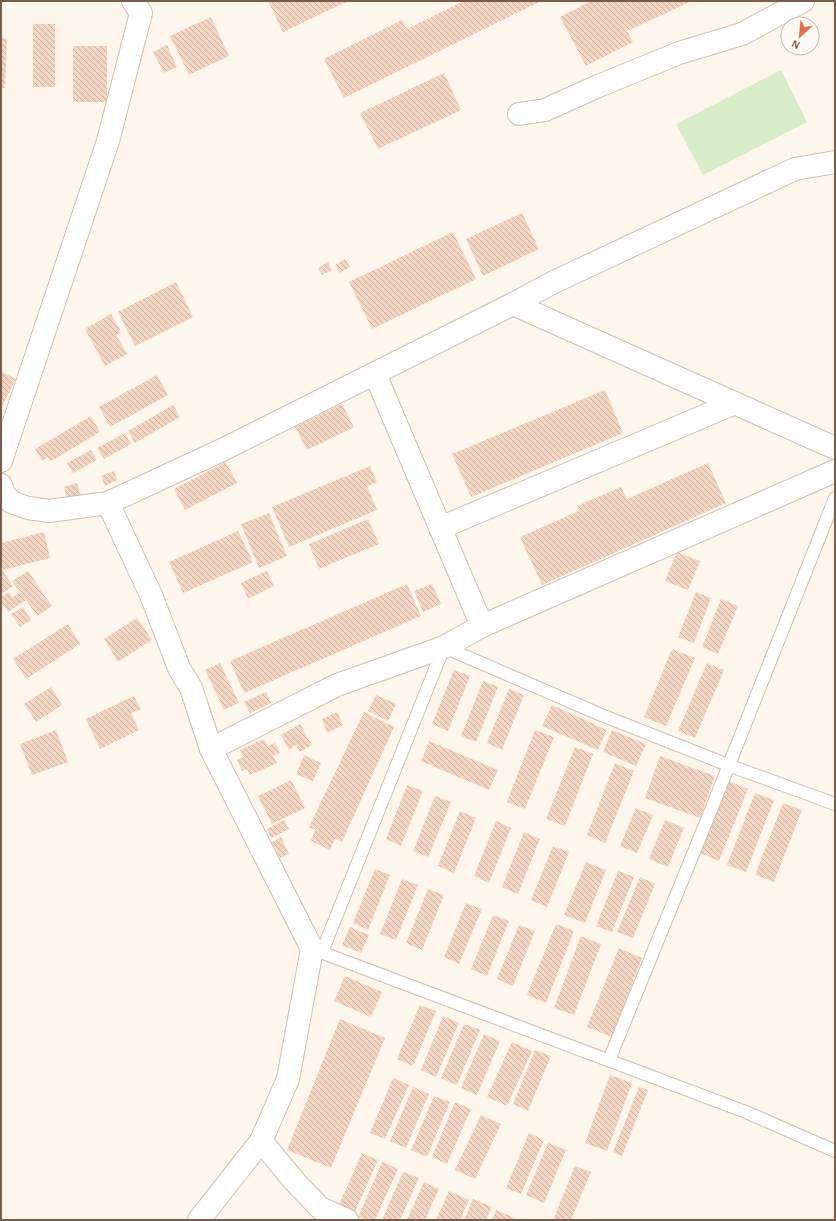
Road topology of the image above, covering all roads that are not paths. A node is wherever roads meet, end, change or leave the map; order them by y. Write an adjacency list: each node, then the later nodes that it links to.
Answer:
1 (133, 1): 9 (street)
2 (803, 1): 3 (street)
3 (519, 114)
4 (835, 162): 5 (street)
5 (513, 304): 6 (street); 7 (street)
6 (375, 374): 13 (street); 14 (street)
7 (735, 404): 8 (street); 14 (street)
8 (835, 448)
9 (1, 461)
10 (835, 472): 15 (street)
11 (1, 485): 13 (street)
12 (835, 498): 18 (lane)
13 (108, 503): 17 (street)
14 (440, 528): 15 (street)
15 (482, 626): 16 (street)
16 (444, 647): 17 (street); 18 (lane); 20 (lane)
17 (210, 749): 20 (street)
18 (728, 765): 19 (lane); 21 (lane)
19 (835, 804)
20 (317, 950): 21 (lane); 22 (street)
21 (608, 1060): 23 (lane)
22 (261, 1141): 24 (street); 25 (street)
23 (835, 1151)
24 (199, 1220)
25 (347, 1220)

